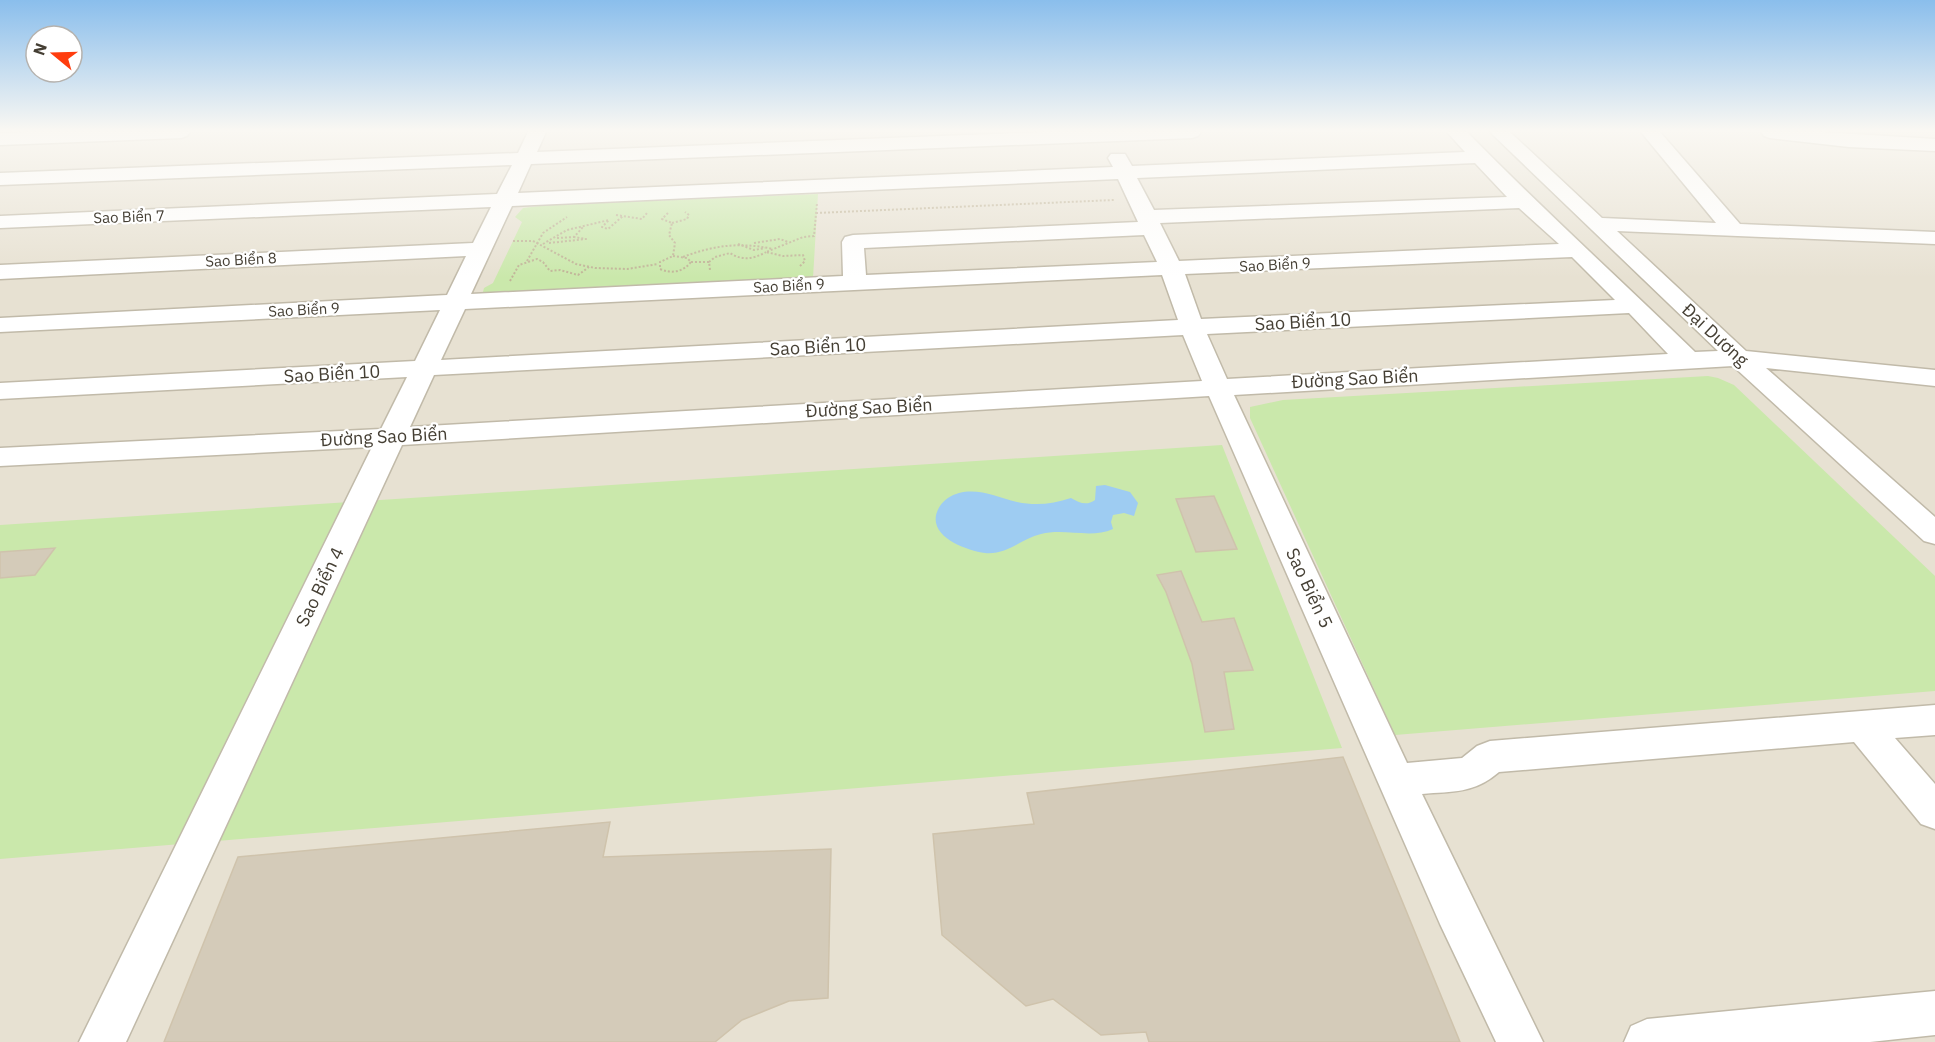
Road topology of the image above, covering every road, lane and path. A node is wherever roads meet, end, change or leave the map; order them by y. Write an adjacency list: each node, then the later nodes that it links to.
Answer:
1 (515, 181): 9 (street, Sao Biển 4)
2 (957, 181): 9 (street, Sao Biển 7)
3 (1129, 181): 19 (street, Sao Biển 5)
4 (1503, 181): 10 (street)
5 (1551, 181): 21 (street, Đại Dương)
6 (1692, 181): 23 (street)
7 (818, 194): 14 (path)
8 (1114, 200): 14 (path)
9 (505, 201): 18 (street, Sao Biển 7); 34 (street, Sao Biển 4)
10 (1524, 202): 19 (street); 36 (street)
11 (684, 208): 20 (path)
12 (673, 211): 20 (path)
13 (651, 212): 17 (path)
14 (816, 213): 29 (path)
15 (607, 214): 17 (path)
16 (571, 216): 28 (path)
17 (623, 216): 22 (path)
18 (0, 222)
19 (1148, 222): 46 (street, Sao Biển 5); 51 (street)
20 (672, 224): 38 (path)
21 (1596, 224): 23 (street); 57 (street, Đại Dương)
22 (583, 227): 24 (path); 25 (path)
23 (1734, 230): 26 (street)
24 (574, 237): 25 (path); 30 (path)
25 (557, 238): 30 (path)
26 (1935, 238)
27 (513, 241): 28 (path)
28 (536, 242): 30 (path); 40 (path)
29 (788, 243): 32 (path); 35 (path)
30 (542, 244): 44 (path)
31 (738, 244): 32 (path); 33 (path); 39 (path)
32 (750, 244): 33 (path)
33 (769, 248): 35 (path)
34 (482, 249): 47 (street, Sao Biển 8); 53 (street, Sao Biển 4)
35 (774, 249): 37 (path)
36 (1578, 250): 46 (street, Sao Biển 9); 54 (street)
37 (766, 252): 42 (path); 45 (path)
38 (673, 256): 39 (path); 43 (path)
39 (683, 256): 41 (path)
40 (527, 261): 44 (path); 52 (path)
41 (691, 262): 42 (path); 43 (path)
42 (709, 262): 48 (path)
43 (658, 264): 44 (path)
44 (589, 267)
45 (797, 268)
46 (1172, 270): 51 (street, Sao Biển 9); 56 (street, Sao Biển 5)
47 (0, 272)
48 (716, 275)
49 (571, 278): 50 (path)
50 (579, 279)
51 (855, 282): 53 (street, Sao Biển 9)
52 (518, 285)
53 (457, 302): 55 (street, Sao Biển 9); 59 (street, Sao Biển 4)
54 (1636, 306): 56 (street, Sao Biển 10); 58 (street)
55 (0, 325)
56 (1191, 327): 59 (street, Sao Biển 10); 61 (street, Sao Biển 5)
57 (1739, 358): 58 (street, Đường Sao Biển); 60 (street, Đường Sao Biển); 65 (street, Đại Dương)
58 (1689, 360): 61 (street, Đường Sao Biển)
59 (426, 369): 62 (street, Sao Biển 10); 63 (street, Sao Biển 4)
60 (1935, 378)
61 (1218, 388): 63 (street, Đường Sao Biển); 68 (street, Sao Biển 5)
62 (0, 391)
63 (391, 437): 64 (street, Đường Sao Biển); 71 (street, Sao Biển 4)
64 (0, 457)
65 (1935, 534)
66 (1935, 720): 67 (street)
67 (1862, 725): 68 (street); 69 (street)
68 (1397, 780): 72 (street, Sao Biển 5)
69 (1935, 812)
70 (1935, 1013): 73 (street)
71 (102, 1042)
72 (1520, 1042)
73 (1647, 1042)

